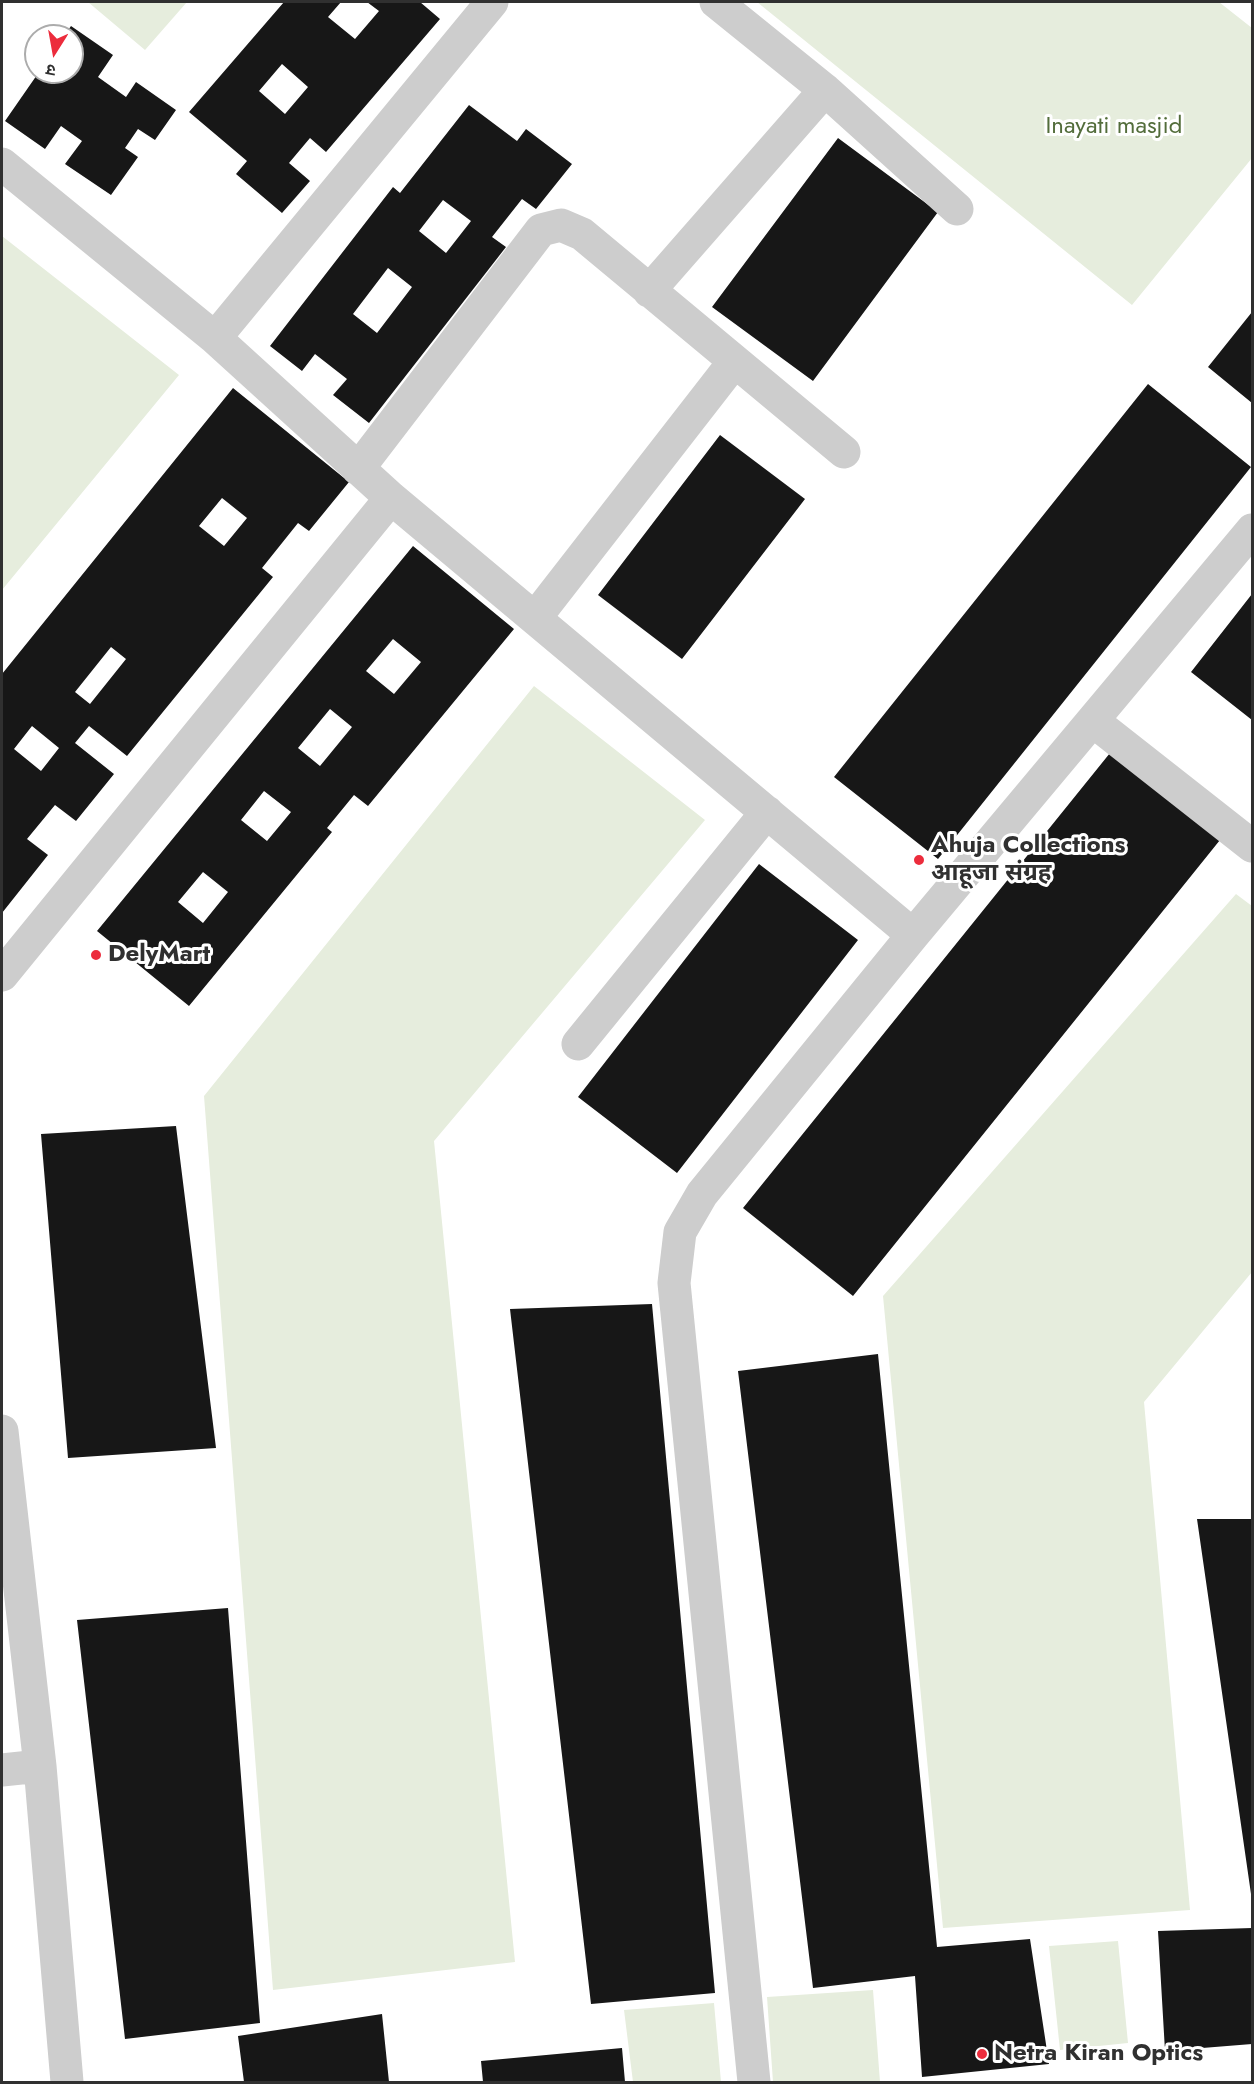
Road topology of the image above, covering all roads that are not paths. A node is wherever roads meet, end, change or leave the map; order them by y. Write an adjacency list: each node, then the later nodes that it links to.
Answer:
1 (492, 2): 7 (street)
2 (716, 2): 3 (street)
3 (825, 90): 5 (street); 6 (street)
4 (2, 164): 7 (street)
5 (957, 209)
6 (649, 291): 8 (street); 10 (street)
7 (215, 339): 10 (street)
8 (734, 362): 9 (street); 13 (street)
9 (844, 452)
10 (358, 469): 11 (street)
11 (391, 498): 13 (street); 18 (street)
12 (1252, 530): 14 (street)
13 (535, 618): 15 (street)
14 (1093, 721): 16 (street); 17 (street)
15 (767, 812): 17 (street); 19 (street)
16 (1252, 846)
17 (913, 935): 24 (street)
18 (2, 975)
19 (578, 1044)
20 (2, 1431): 21 (street)
21 (40, 1766): 22 (street); 23 (street)
22 (2, 1770)
23 (67, 2082)
24 (754, 2082)

